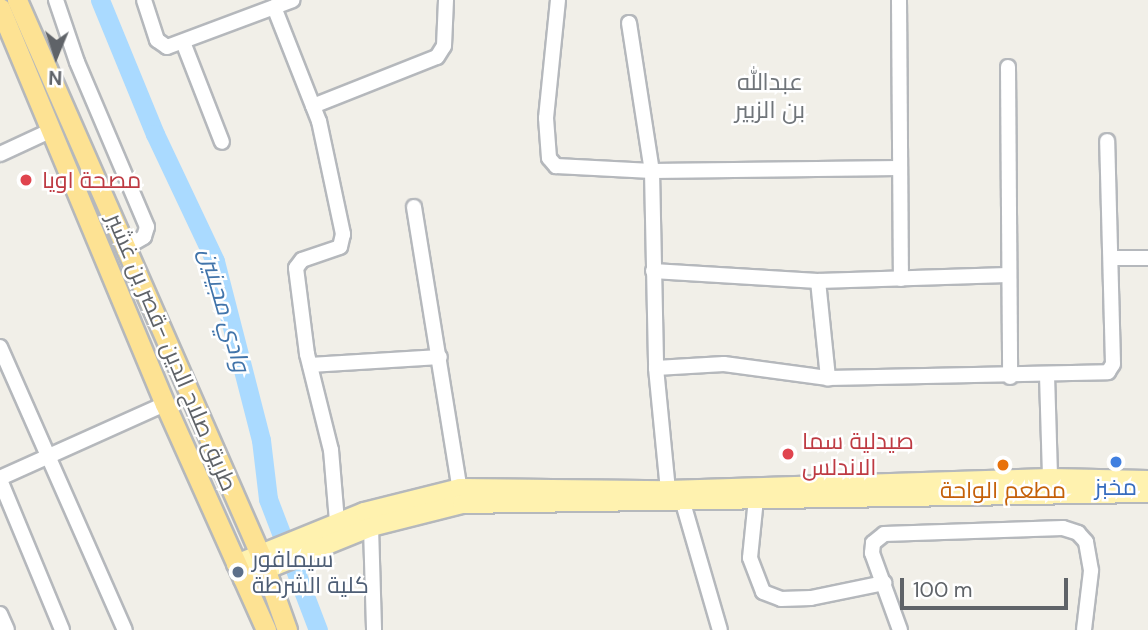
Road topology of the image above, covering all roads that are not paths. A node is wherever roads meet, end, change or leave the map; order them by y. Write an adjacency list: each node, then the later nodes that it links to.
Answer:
1 (17, 0): 21 (highway, طريق صلاح الدين -قصر بن غشير)
2 (56, 0): 21 (street)
3 (144, 0): 11 (street)
4 (293, 0): 8 (street)
5 (446, 0): 13 (street)
6 (558, 0): 19 (street)
7 (899, 0): 18 (street)
8 (274, 7): 11 (street); 13 (street)
9 (0, 8): 14 (highway)
10 (629, 23): 19 (street)
11 (183, 42): 16 (street)
12 (1008, 67): 25 (street)
13 (313, 106): 30 (street)
14 (52, 130): 17 (street); 35 (highway)
15 (1107, 141): 22 (street)
16 (222, 142)
17 (0, 154)
18 (899, 168): 19 (street); 26 (street)
19 (652, 171): 24 (street)
20 (414, 207): 29 (street)
21 (127, 247): 47 (highway, طريق صلاح الدين -قصر بن غشير)
22 (1111, 257): 23 (street); 32 (street)
23 (1148, 258)
24 (653, 271): 27 (street); 31 (street)
25 (1008, 275): 26 (street); 33 (street)
26 (901, 279): 27 (street)
27 (818, 281): 34 (street)
28 (0, 347): 36 (street)
29 (440, 357): 30 (street); 43 (street)
30 (310, 365): 46 (street)
31 (656, 368): 34 (street); 40 (street)
32 (1047, 376): 33 (street); 37 (street)
33 (1010, 377): 34 (street)
34 (828, 378)
35 (165, 404): 36 (street); 48 (highway)
36 (48, 458): 38 (street); 53 (street)
37 (1050, 478): 39 (main road); 42 (main road)
38 (0, 479): 52 (street)
39 (1148, 480)
40 (668, 489): 42 (main road); 43 (main road)
41 (1148, 493): 42 (main road)
42 (757, 495): 44 (main road); 49 (street)
43 (461, 496): 44 (main road); 45 (main road); 46 (main road)
44 (683, 503): 57 (street)
45 (371, 527): 46 (main road); 56 (street)
46 (330, 531): 47 (main road)
47 (269, 560): 48 (main road); 55 (highway, طريق صلاح الدين -قصر بن غشير)
48 (239, 571): 54 (highway)
49 (884, 583): 58 (street); 59 (street)
50 (0, 614): 51 (street)
51 (7, 630)
52 (62, 630)
53 (125, 630)
54 (265, 630)
55 (287, 630)
56 (374, 630)
57 (720, 630)
58 (900, 630)
59 (1084, 630)

